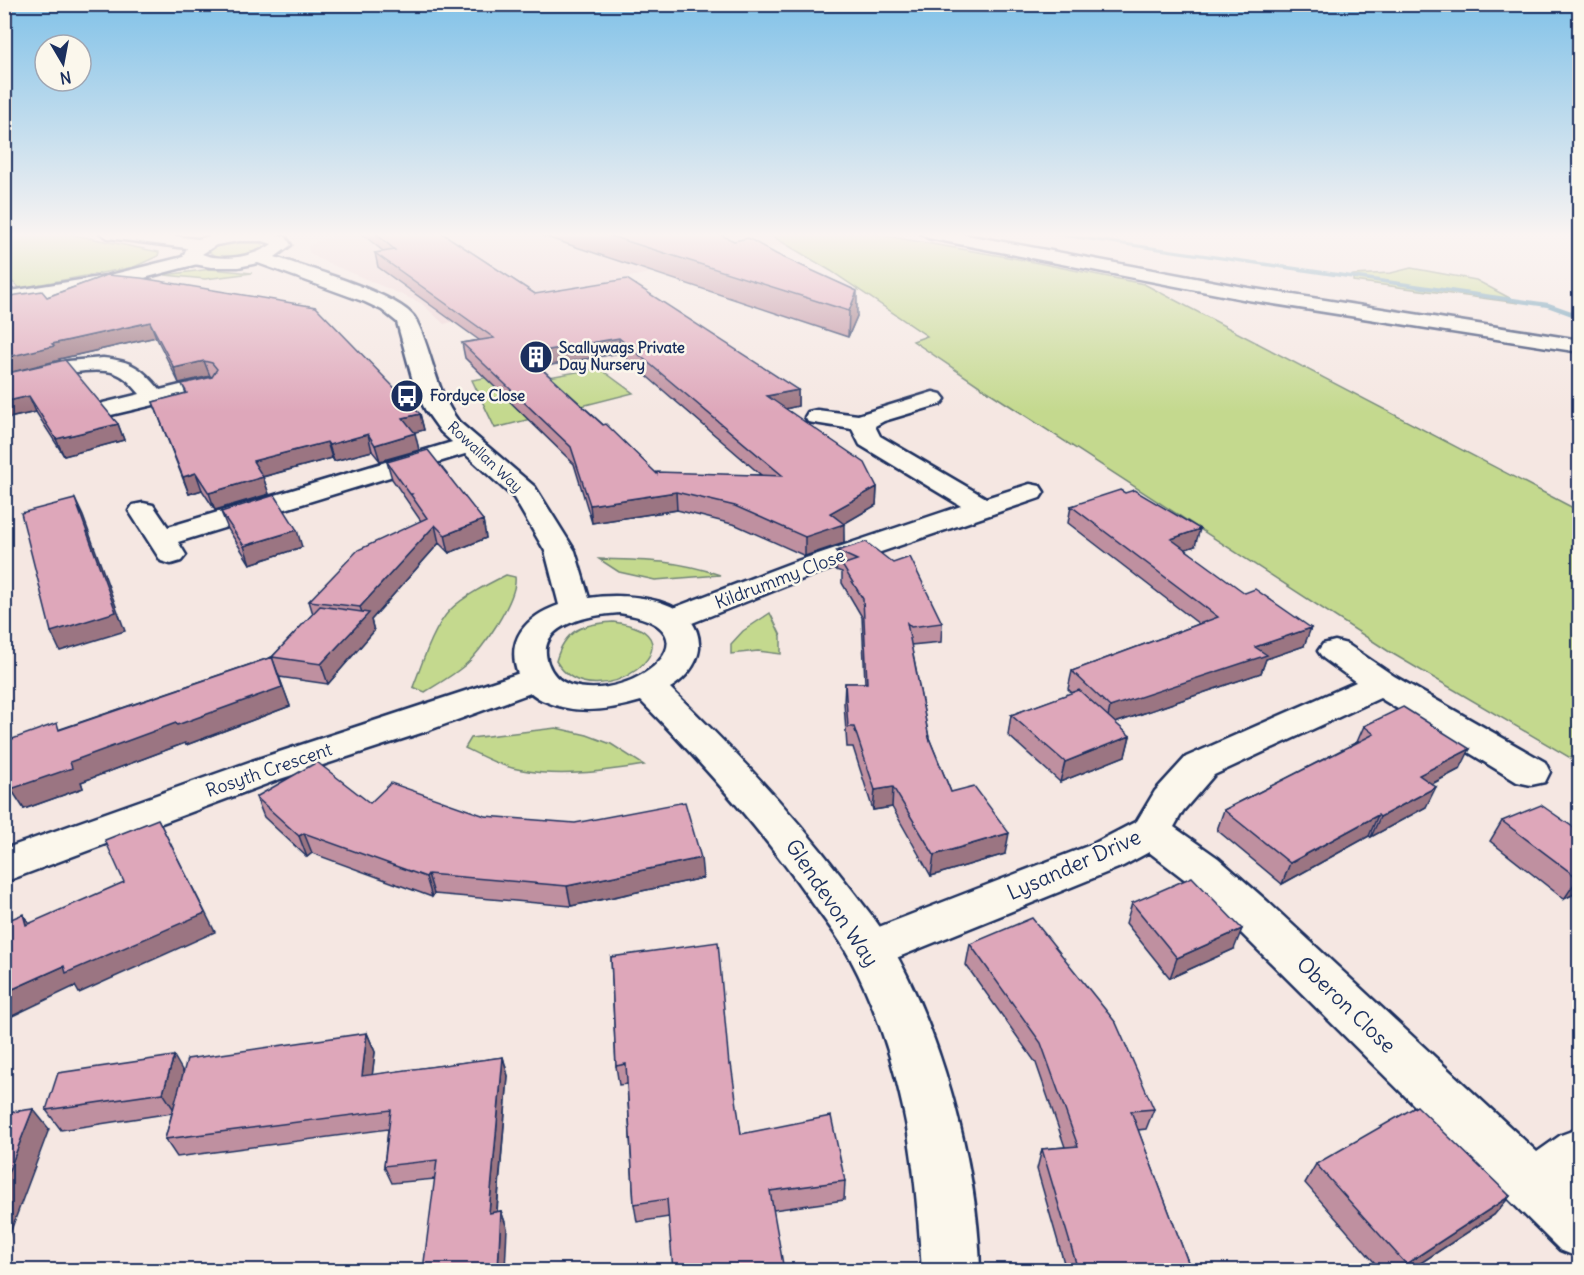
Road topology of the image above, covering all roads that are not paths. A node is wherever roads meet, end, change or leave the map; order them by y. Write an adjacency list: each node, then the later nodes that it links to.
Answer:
1 (39, 292): 4 (street)
2 (362, 292): 13 (street, Rowallan Way)
3 (1240, 292): 5 (street)
4 (4, 298)
5 (1578, 346)
6 (4, 382): 8 (street)
7 (209, 386): 8 (street)
8 (155, 398): 10 (street)
9 (933, 399): 12 (street)
10 (111, 408)
11 (817, 417): 12 (street)
12 (862, 423): 15 (street)
13 (469, 445): 16 (street); 17 (street, Rowallan Way)
14 (1030, 492): 15 (street, Kildrummy Close)
15 (982, 508): 18 (street, Kildrummy Close)
16 (143, 512)
17 (576, 609): 18 (street); 20 (street)
18 (671, 620): 22 (street)
19 (1335, 651): 21 (street)
20 (535, 680): 22 (street); 25 (street, Rosyth Crescent)
21 (1382, 684): 23 (street); 24 (street, Lysander Drive)
22 (648, 687): 26 (street, Glendevon Way)
23 (1531, 772)
24 (1151, 832): 26 (street, Lysander Drive); 28 (street, Oberon Close)
25 (4, 866)
26 (869, 950): 30 (street, Glendevon Way)
27 (1580, 1154): 28 (street)
28 (1535, 1187): 29 (street, Oberon Close)
29 (1580, 1230)
30 (951, 1270)

